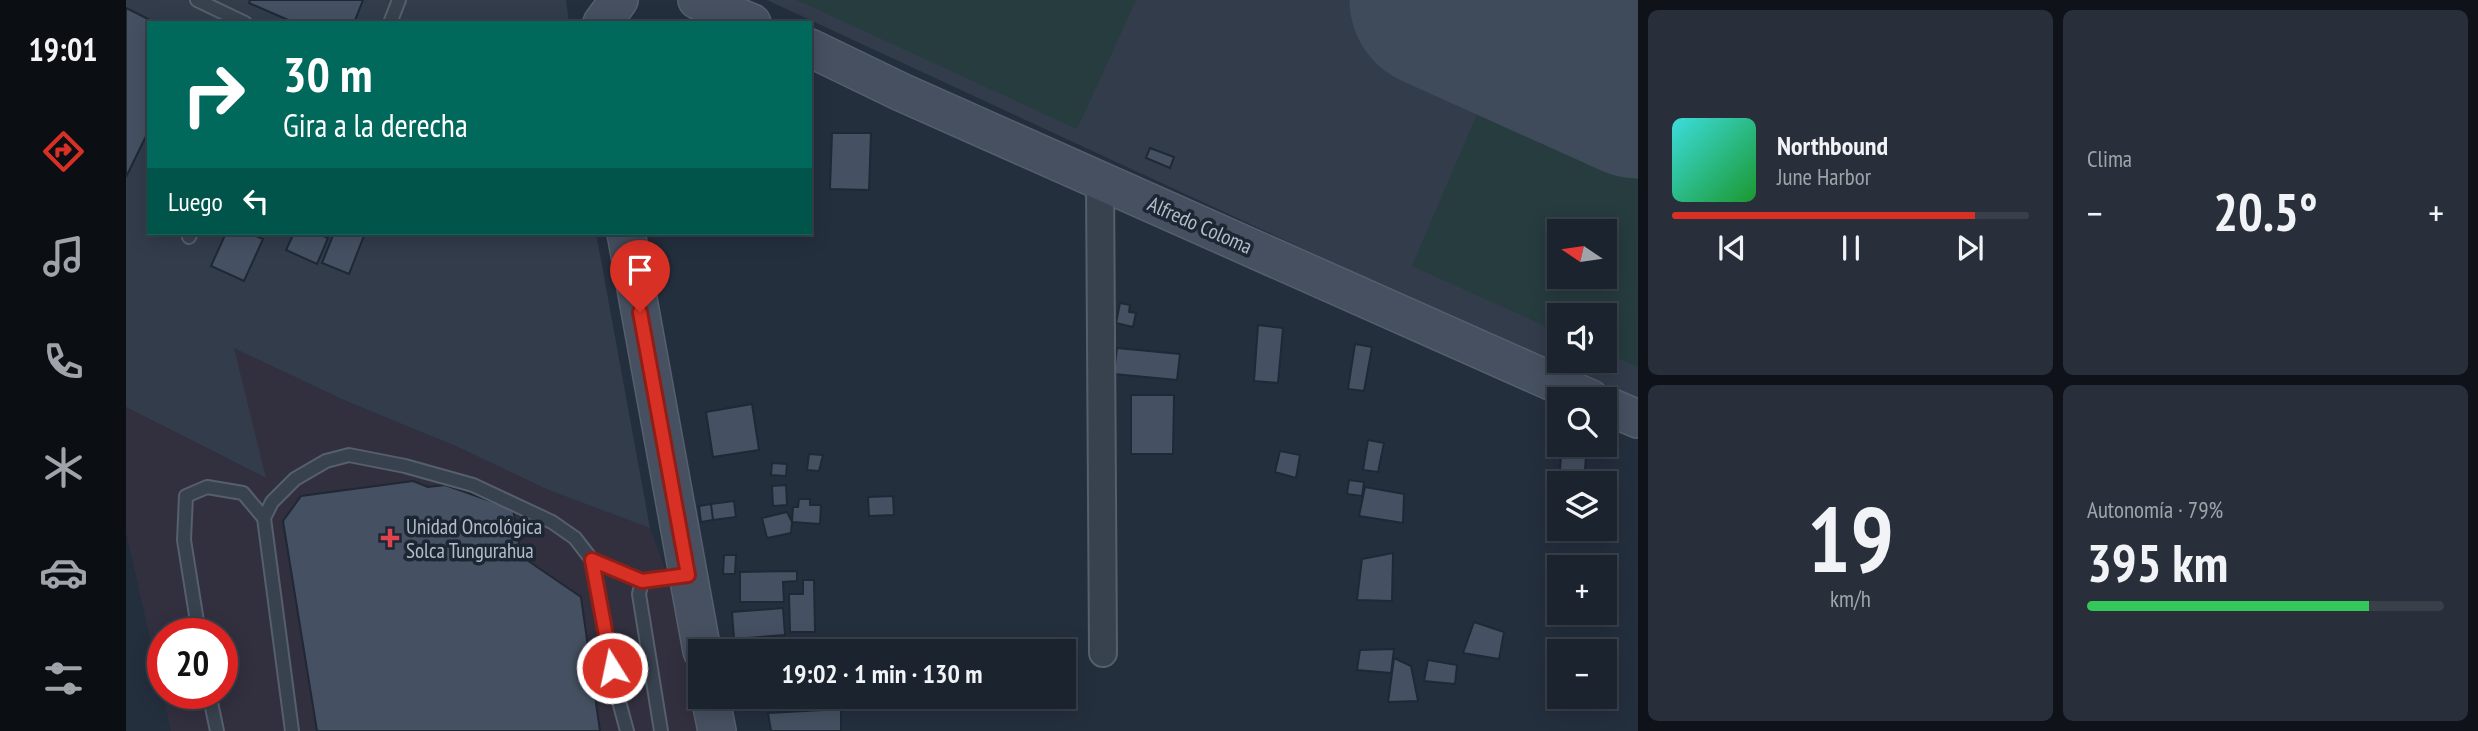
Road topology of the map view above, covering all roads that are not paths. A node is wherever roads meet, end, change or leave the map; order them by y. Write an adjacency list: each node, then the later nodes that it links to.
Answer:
1 (399, 0): 6 (lane)
2 (619, 0): 7 (street)
3 (696, 0): 8 (street)
4 (202, 1): 5 (lane)
5 (241, 21)
6 (391, 21)
7 (603, 21)
8 (747, 21)
9 (812, 49): 10 (street, Alfredo Coloma)
10 (1100, 181): 12 (street, Alfredo Coloma); 21 (street)
11 (626, 235): 17 (street)
12 (1564, 387)
13 (1617, 410): 14 (street)
14 (1638, 419)
15 (264, 518): 16 (lane); 19 (lane); 25 (lane)
16 (592, 560): 18 (lane); 26 (lane)
17 (688, 575): 18 (lane); 20 (street)
18 (642, 581): 27 (lane)
19 (196, 618)
20 (700, 639)
21 (1103, 653)
22 (212, 709): 24 (lane)
23 (713, 709): 28 (street)
24 (216, 731)
25 (292, 731)
26 (627, 731)
27 (661, 731)
28 (717, 731)

